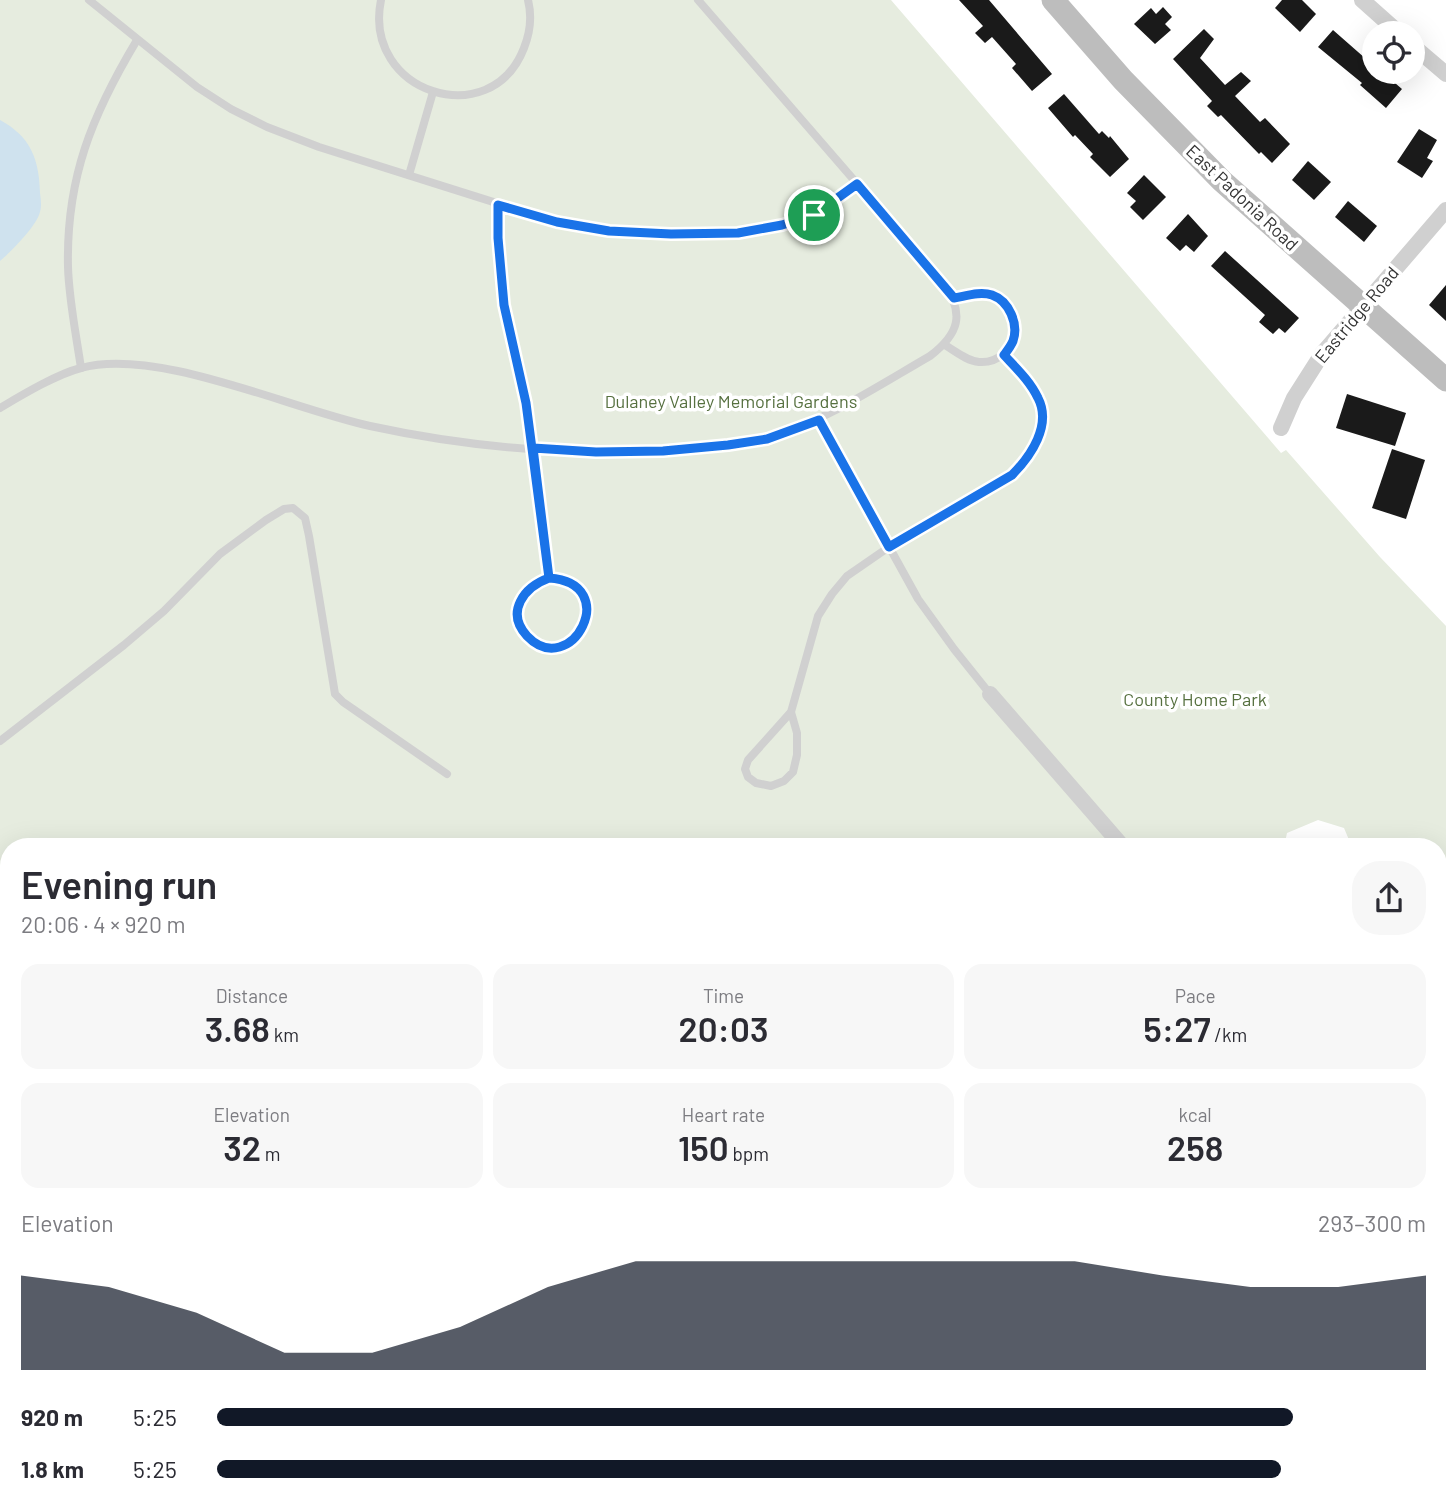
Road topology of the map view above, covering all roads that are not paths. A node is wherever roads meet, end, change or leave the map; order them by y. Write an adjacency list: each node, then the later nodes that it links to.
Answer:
1 (89, 0): 8 (lane)
2 (381, 0): 11 (lane)
3 (528, 0): 11 (lane)
4 (698, 0): 13 (lane)
5 (1053, 0): 17 (street, East Padonia Road)
6 (1362, 0): 7 (street)
7 (1386, 21)
8 (137, 40): 12 (lane); 20 (lane)
9 (1425, 56): 10 (street)
10 (1446, 74)
11 (433, 92): 12 (lane)
12 (409, 175): 14 (lane)
13 (857, 184): 14 (lane); 16 (lane)
14 (498, 205): 25 (lane)
15 (1446, 210): 17 (street, Eastridge Road)
16 (954, 298): 18 (lane); 19 (lane)
17 (1362, 306): 21 (street, East Padonia Road); 24 (street, Eastridge Road)
18 (945, 345): 19 (lane); 23 (lane)
19 (1004, 355): 26 (lane)
20 (81, 368): 22 (lane); 25 (lane)
21 (1446, 380)
22 (0, 408)
23 (819, 420): 25 (lane); 26 (lane)
24 (1281, 428)
25 (533, 448): 27 (lane)
26 (889, 547): 28 (lane); 29 (lane)
27 (549, 578): 27 (lane)
28 (990, 694): 32 (street)
29 (791, 712): 29 (lane)
30 (0, 741): 31 (lane)
31 (447, 774)
32 (1115, 838)

